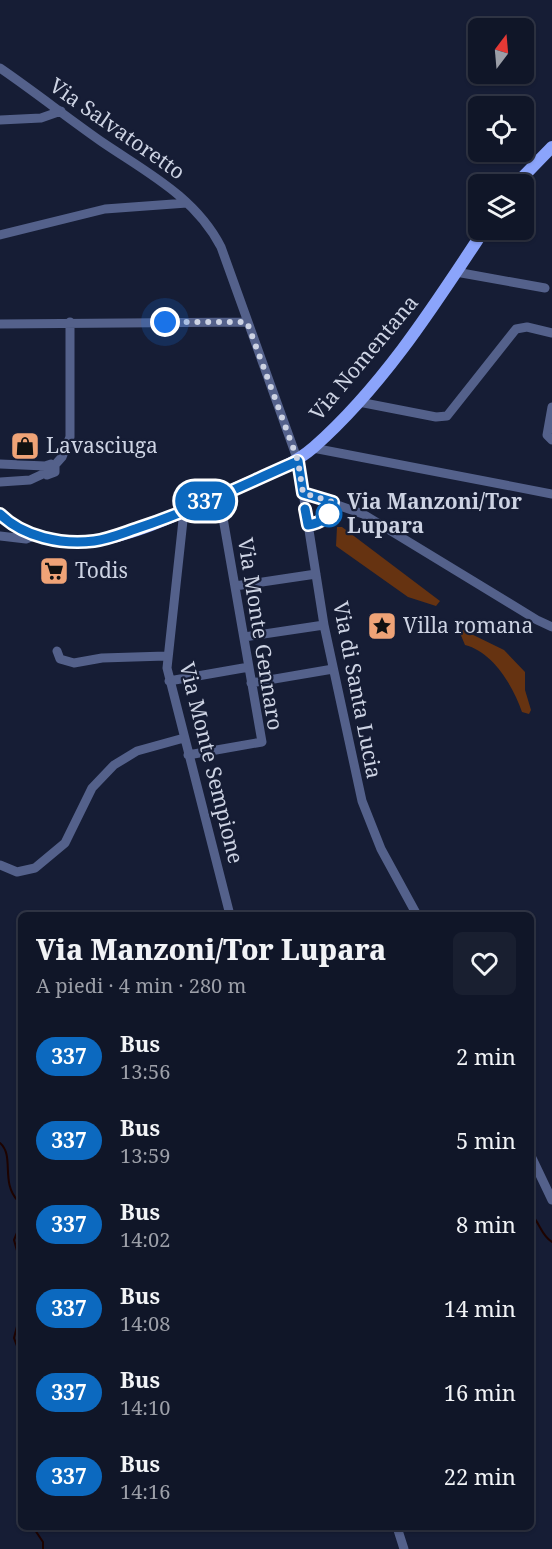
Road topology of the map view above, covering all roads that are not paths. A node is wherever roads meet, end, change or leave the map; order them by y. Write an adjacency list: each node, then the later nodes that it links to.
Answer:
1 (0, 68): 2 (street, Via Salvatoretto)
2 (61, 111): 3 (street); 6 (street, Via Salvatoretto)
3 (0, 120)
4 (552, 147): 5 (main road)
5 (526, 174)
6 (187, 203): 7 (street); 12 (street, Via Salvatoretto)
7 (0, 235)
8 (477, 240): 9 (main road, Via Nomentana)
9 (456, 272): 10 (street); 15 (main road, Via Nomentana)
10 (544, 288)
11 (70, 322): 12 (street); 13 (street); 21 (street)
12 (247, 322): 19 (street, Via Salvatoretto)
13 (0, 324)
14 (552, 333): 15 (street)
15 (359, 402): 18 (main road, Via Nomentana)
16 (552, 407): 17 (street)
17 (552, 440)
18 (313, 448): 19 (main road, Via Nomentana); 24 (street)
19 (298, 461): 23 (street, Via di Santa Lucia); 25 (main road, Via Nomentana)
20 (0, 464): 21 (street)
21 (48, 468): 22 (street)
22 (2, 483)
23 (303, 493): 26 (street); 30 (street, Via di Santa Lucia)
24 (552, 494)
25 (219, 495): 27 (main road, Via Nomentana); 34 (street, Via Monte Gennaro)
26 (333, 502): 30 (street); 36 (street)
27 (184, 512): 31 (main road, Via Nomentana); 39 (street, Via Monte Sempione)
28 (0, 514): 29 (main road, Via Nomentana)
29 (5, 521): 31 (main road, Via Nomentana)
30 (308, 525): 33 (street, Via di Santa Lucia)
31 (36, 535): 32 (street)
32 (0, 536)
33 (316, 574): 34 (street); 35 (street, Via di Santa Lucia)
34 (235, 586): 37 (street, Via Monte Gennaro)
35 (324, 625): 37 (street); 41 (street, Via di Santa Lucia)
36 (552, 627)
37 (244, 637): 40 (street, Via Monte Gennaro)
38 (57, 651): 39 (street)
39 (166, 656): 42 (street, Via Monte Sempione)
40 (249, 667): 42 (street); 43 (street, Via Monte Gennaro)
41 (333, 669): 43 (street); 48 (street, Via di Santa Lucia)
42 (170, 681): 44 (street, Via Monte Sempione)
43 (251, 683): 45 (street, Via Monte Gennaro)
44 (184, 738): 45 (street, Via Monte Sempione); 46 (street)
45 (188, 755): 47 (street, Via Monte Sempione)
46 (0, 865)
47 (229, 912)
48 (415, 912)
49 (534, 1162): 50 (street)
50 (552, 1200)
51 (398, 1530): 52 (street)
52 (404, 1549)

